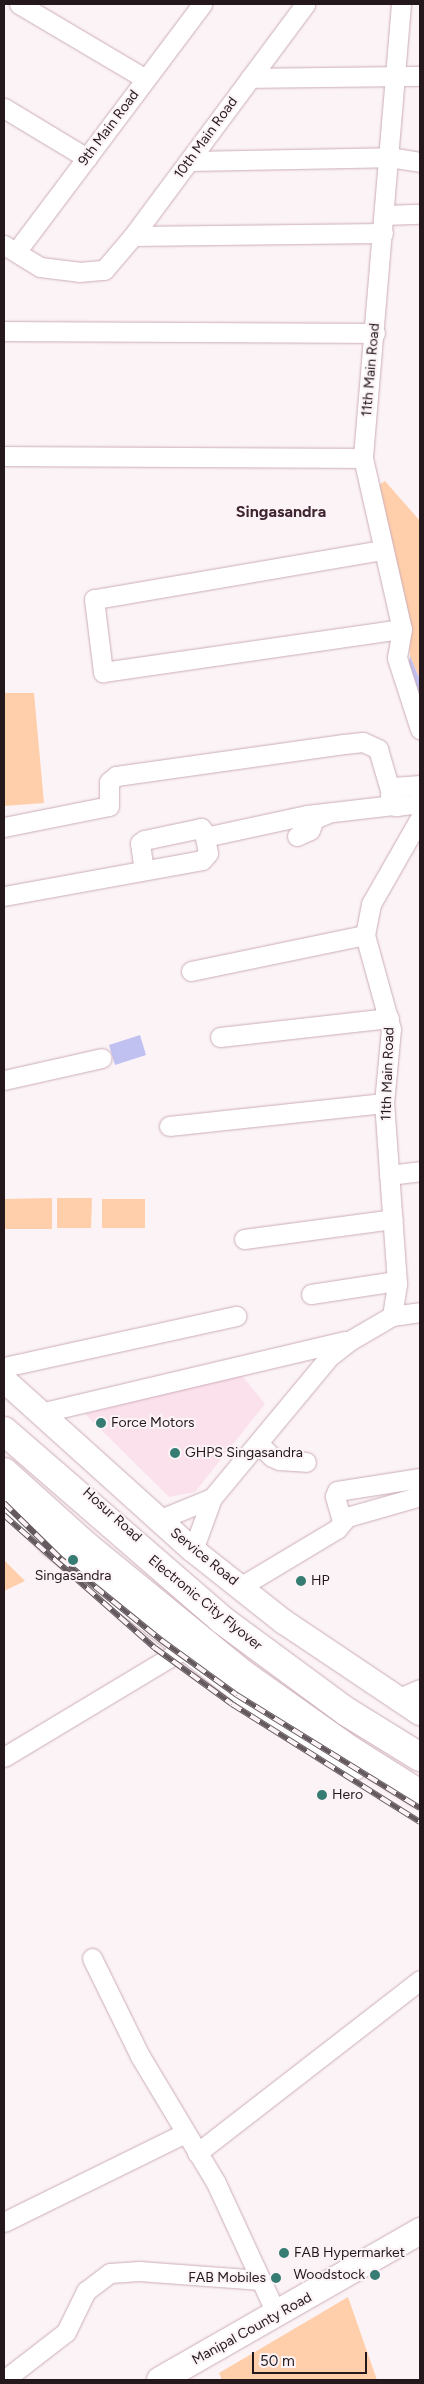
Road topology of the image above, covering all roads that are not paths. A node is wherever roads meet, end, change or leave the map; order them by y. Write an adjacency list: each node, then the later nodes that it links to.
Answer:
1 (19, 4): 8 (street)
2 (202, 4): 8 (street, 9th Main Road)
3 (305, 4): 7 (street, 10th Main Road)
4 (401, 4): 5 (street, 11th Main Road)
5 (396, 76): 6 (street); 7 (street); 10 (street, 11th Main Road)
6 (420, 76)
7 (250, 78): 12 (street, 10th Main Road)
8 (146, 79): 11 (street, 9th Main Road)
9 (4, 108): 11 (street)
10 (389, 157): 12 (street); 13 (street); 15 (street, 11th Main Road)
11 (87, 158): 17 (street, 9th Main Road)
12 (189, 160): 16 (street, 10th Main Road)
13 (420, 162)
14 (420, 214): 15 (street)
15 (384, 224): 16 (street); 19 (street, 11th Main Road)
16 (133, 236): 17 (street, 10th Main Road)
17 (10, 248)
18 (4, 331): 19 (street)
19 (375, 333): 21 (street, 11th Main Road)
20 (4, 456): 21 (street)
21 (363, 458): 22 (street, 11th Main Road)
22 (382, 550): 23 (street, 11th Main Road); 23 (street)
23 (400, 644): 24 (street, 11th Main Road)
24 (420, 729)
25 (420, 785): 26 (street)
26 (392, 798): 27 (street); 29 (street); 30 (street)
27 (420, 803)
28 (420, 818): 33 (street, 11th Main Road)
29 (4, 827)
30 (205, 837): 31 (street); 31 (street)
31 (144, 870): 32 (street)
32 (4, 896)
33 (365, 934): 34 (street); 35 (street, 11th Main Road)
34 (190, 971)
35 (390, 1018): 36 (street); 39 (street, 11th Main Road)
36 (220, 1037)
37 (102, 1058): 38 (street)
38 (4, 1080)
39 (384, 1103): 40 (street); 42 (street, 11th Main Road)
40 (169, 1126)
41 (420, 1171): 42 (street)
42 (389, 1175): 43 (street, 11th Main Road)
43 (393, 1220): 44 (street); 45 (street, 11th Main Road)
44 (244, 1239)
45 (396, 1281): 46 (street); 49 (street, 11th Main Road)
46 (311, 1294)
47 (420, 1312): 49 (street)
48 (236, 1316): 51 (street)
49 (392, 1316): 50 (street)
50 (350, 1340): 53 (street); 56 (street)
51 (4, 1367)
52 (4, 1380): 53 (street, Service Road)
53 (40, 1413): 64 (street, Service Road)
54 (4, 1417): 72 (highway, Hosur Road)
55 (4, 1431): 74 (highway, Electronic City Flyover)
56 (259, 1444): 58 (street); 63 (street)
57 (4, 1455): 75 (highway, Electronic City Flyover)
58 (306, 1462)
59 (4, 1472): 76 (highway)
60 (420, 1478): 65 (street)
61 (420, 1496): 65 (street)
62 (4, 1497): 68 (street)
63 (212, 1498): 64 (street); 66 (street)
64 (158, 1520): 66 (street, Service Road)
65 (342, 1522): 67 (street)
66 (192, 1550): 67 (street, Service Road)
67 (240, 1587): 70 (street, Service Road)
68 (184, 1648): 73 (street); 77 (street)
69 (420, 1689): 70 (street)
70 (399, 1698): 71 (street, Service Road)
71 (420, 1713)
72 (420, 1747)
73 (4, 1757)
74 (420, 1757)
75 (420, 1772)
76 (420, 1794)
77 (420, 1809)
78 (92, 1958): 80 (street)
79 (420, 1980): 81 (street)
80 (185, 2133): 81 (street); 82 (street)
81 (197, 2153): 84 (street)
82 (4, 2222)
83 (420, 2231): 85 (main road, Manipal County Road)
84 (261, 2280): 85 (street); 86 (street)
85 (277, 2315): 87 (main road, Manipal County Road)
86 (4, 2380)
87 (160, 2380)

